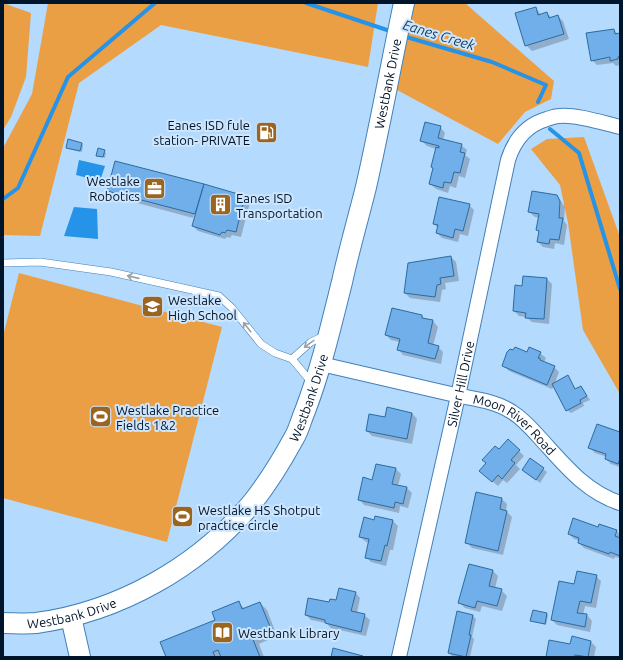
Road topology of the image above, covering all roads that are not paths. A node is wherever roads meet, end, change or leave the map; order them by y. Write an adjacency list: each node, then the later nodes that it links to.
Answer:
1 (404, 3): 4 (street, Westbank Drive)
2 (620, 127): 8 (street, Silver Hill Drive)
3 (3, 263): 5 (lane, one-way to 3)
4 (329, 333): 5 (lane, one-way to 5); 6 (street, Westbank Drive)
5 (292, 359): 7 (lane)
6 (321, 364): 7 (street, Westbank Drive); 8 (street, Moon River Road)
7 (314, 386): 10 (street, Westbank Drive)
8 (458, 396): 9 (street, Moon River Road); 13 (street, Silver Hill Drive)
9 (620, 503)
10 (71, 617): 11 (street, Westbank Drive); 12 (street)
11 (3, 623)
12 (80, 657)
13 (399, 657)

